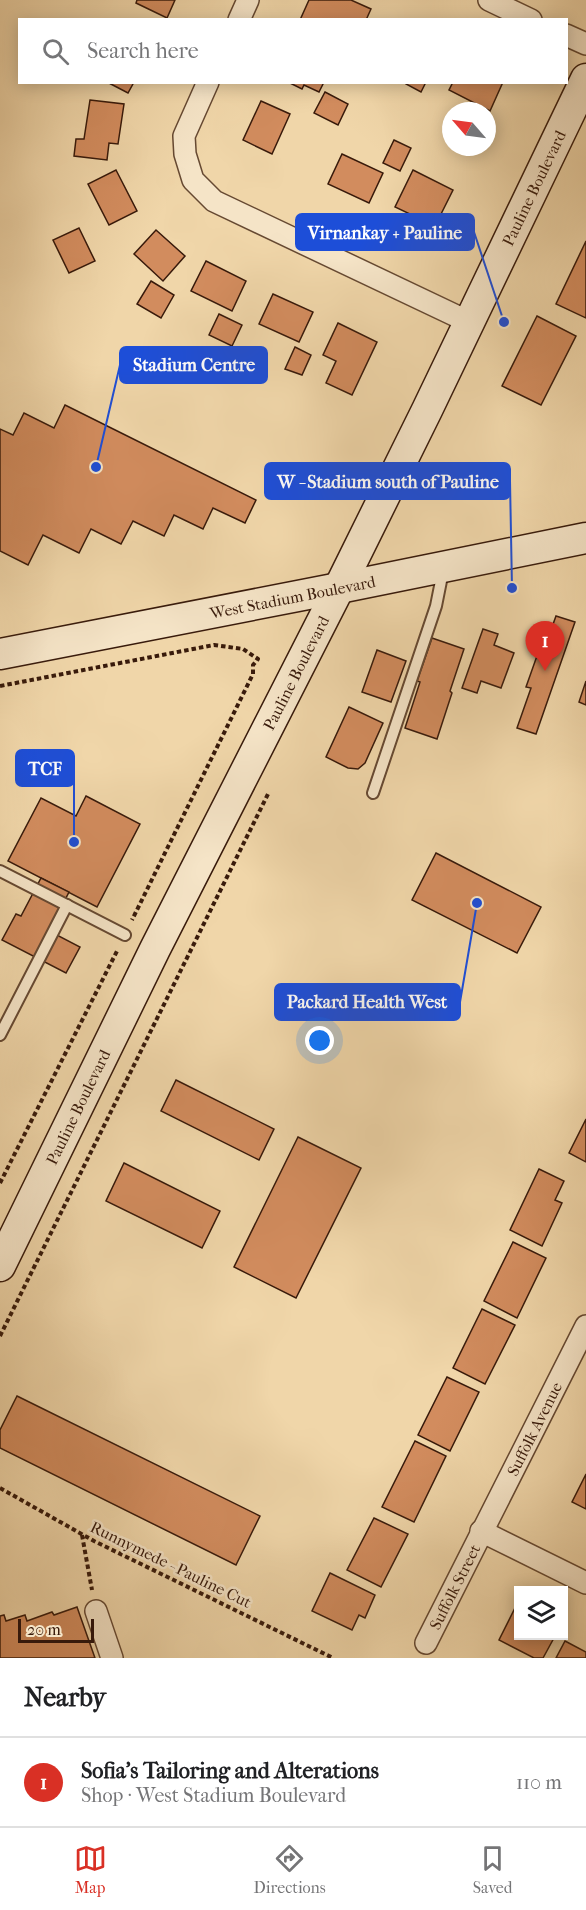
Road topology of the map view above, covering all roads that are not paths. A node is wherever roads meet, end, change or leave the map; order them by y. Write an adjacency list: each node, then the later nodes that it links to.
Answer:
1 (248, 0): 3 (street)
2 (489, 0): 4 (street)
3 (239, 18)
4 (527, 18)
5 (568, 36): 6 (street)
6 (586, 44)
7 (586, 79): 9 (street, Pauline Boulevard)
8 (207, 84): 9 (street)
9 (469, 322): 12 (street, Pauline Boulevard)
10 (586, 538): 11 (street, West Stadium Boulevard)
11 (444, 566): 12 (street, West Stadium Boulevard); 14 (lane)
12 (339, 588): 13 (street, West Stadium Boulevard); 19 (street, Pauline Boulevard)
13 (0, 654)
14 (372, 794)
15 (0, 871): 16 (lane)
16 (67, 905): 17 (lane); 18 (lane)
17 (125, 935)
18 (0, 1035)
19 (0, 1266)
20 (586, 1326): 21 (street, Suffolk Avenue)
21 (481, 1531): 22 (street); 24 (street, Suffolk Street)
22 (586, 1583)
23 (96, 1611): 25 (street)
24 (426, 1643)
25 (112, 1658)

